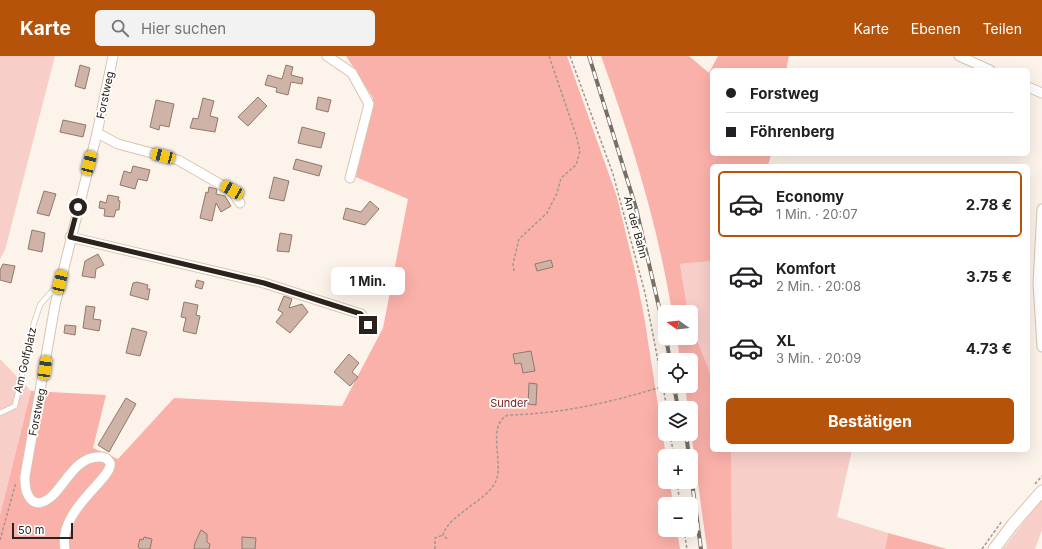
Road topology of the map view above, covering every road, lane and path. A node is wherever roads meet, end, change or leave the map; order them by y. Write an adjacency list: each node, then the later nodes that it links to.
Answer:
1 (113, 56): 9 (street, Forstweg)
2 (327, 56): 10 (street)
3 (549, 56): 14 (path)
4 (570, 56): 19 (path, An der Bahn)
5 (959, 56): 6 (street)
6 (986, 68)
7 (1030, 88): 8 (street)
8 (1042, 93)
9 (96, 133): 11 (street); 13 (street, Forstweg)
10 (350, 178)
11 (240, 203)
12 (1042, 209): 16 (street)
13 (70, 237): 15 (street, Forstweg); 17 (street)
14 (514, 271)
15 (60, 282): 21 (lane, Am Golfplatz); 26 (street, Forstweg)
16 (1040, 283): 18 (street)
17 (368, 325)
18 (1042, 347)
19 (658, 357)
20 (658, 388): 23 (path)
21 (0, 413)
22 (1042, 491): 29 (street)
23 (443, 535): 25 (path); 27 (path)
24 (685, 537): 28 (path)
25 (447, 539)
26 (65, 549)
27 (435, 549)
28 (687, 549)
29 (994, 549)

